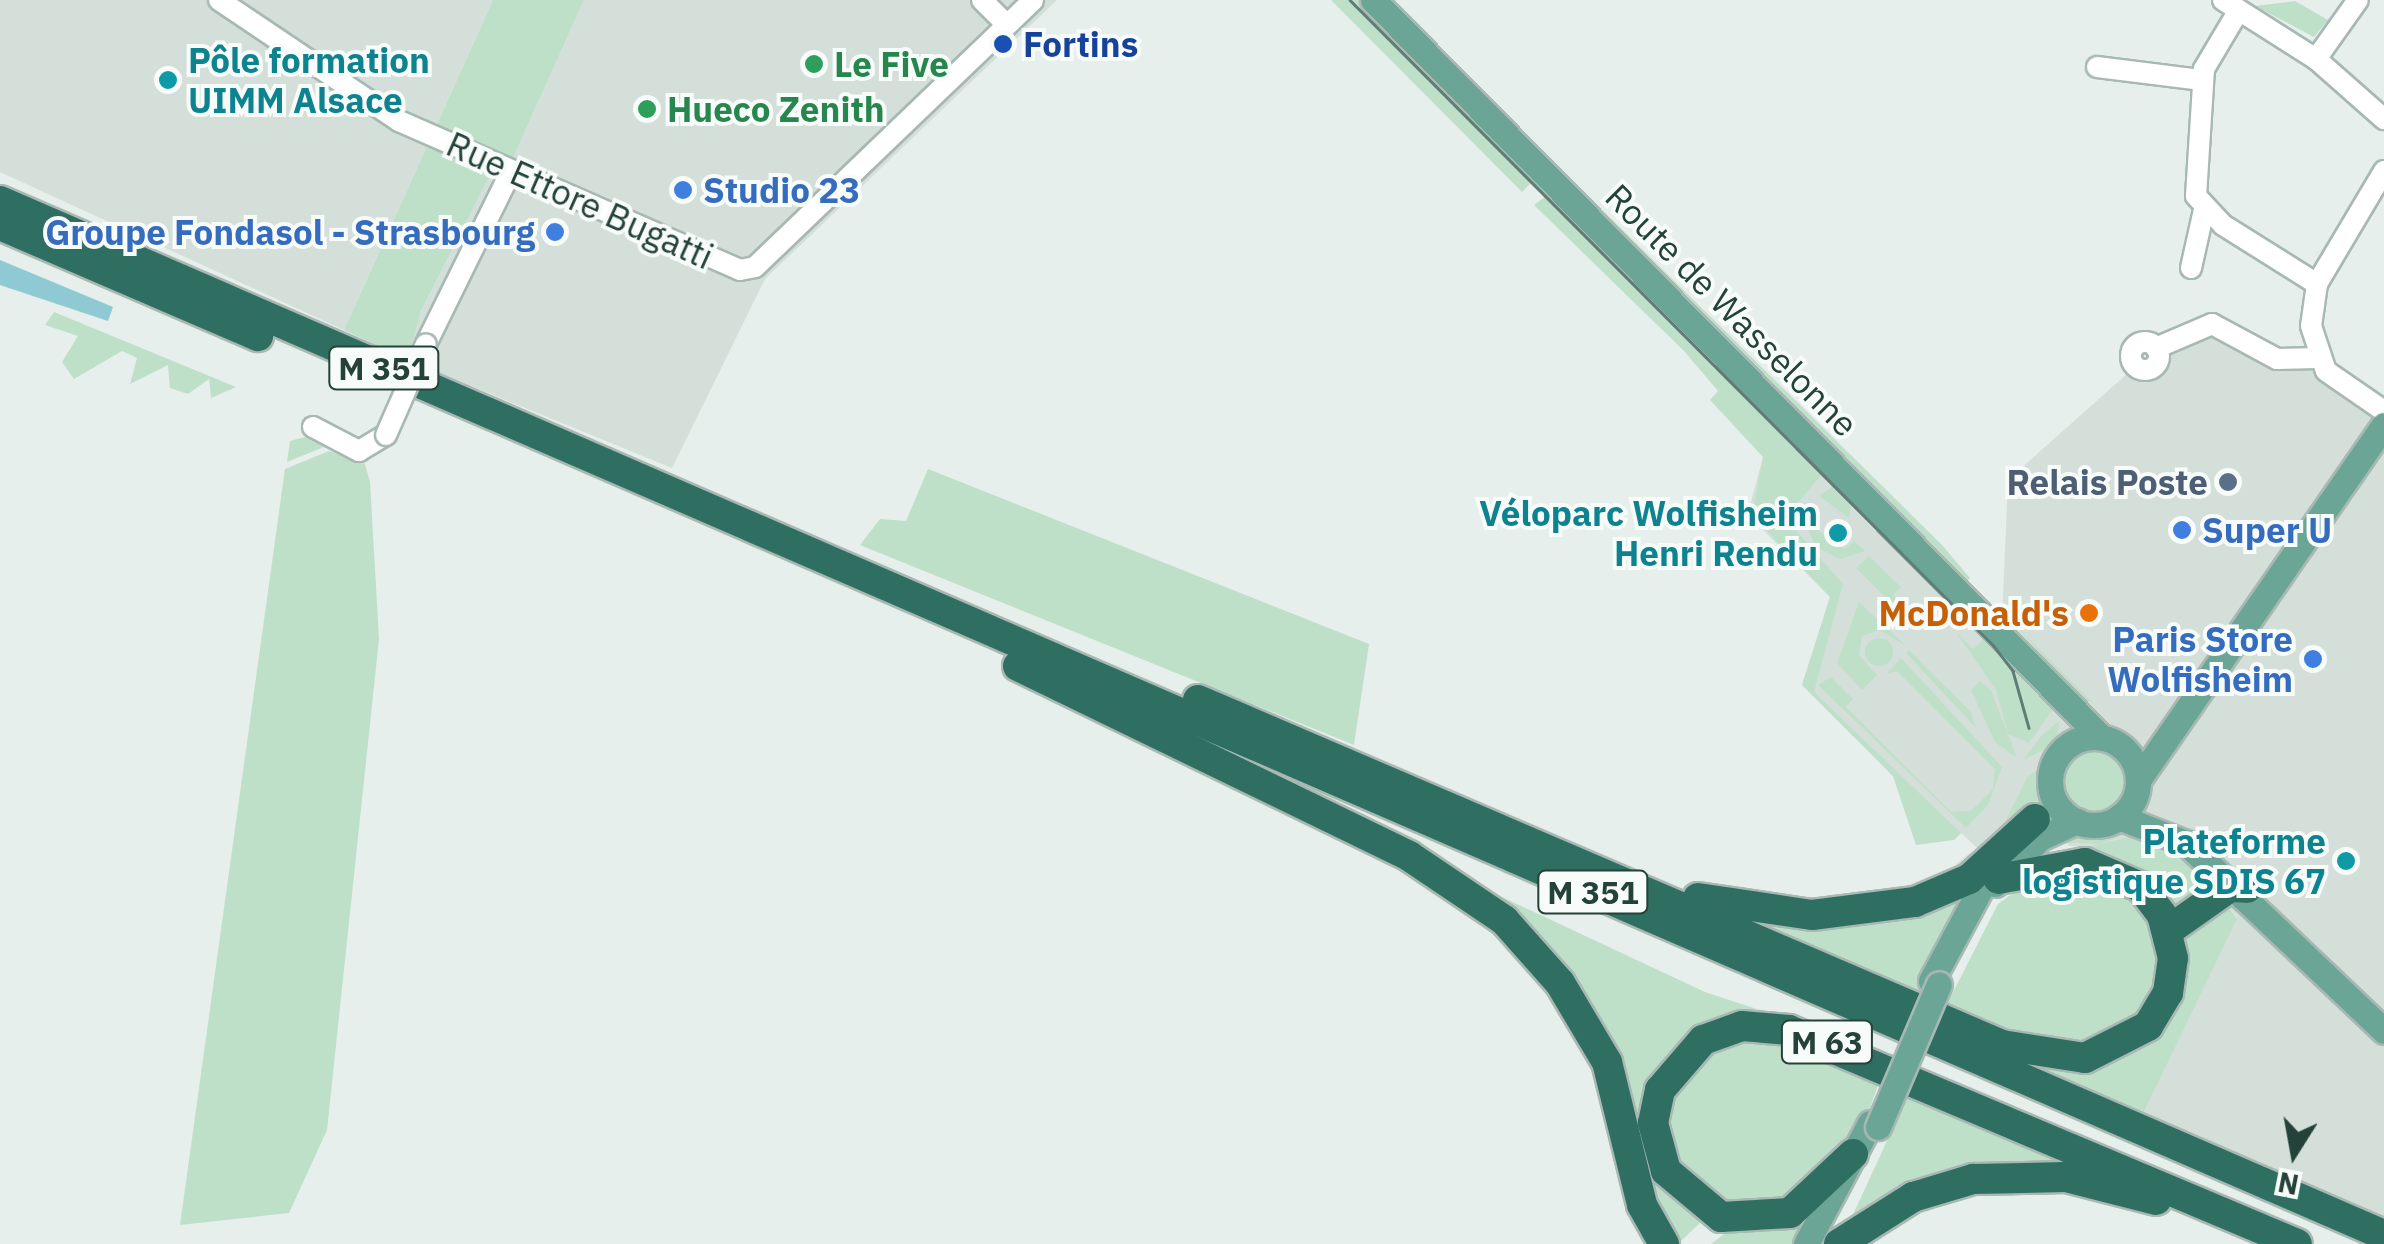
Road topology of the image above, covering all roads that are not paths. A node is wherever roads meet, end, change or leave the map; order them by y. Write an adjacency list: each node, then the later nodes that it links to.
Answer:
1 (220, 0): 7 (street, Rue Ettore Bugatti)
2 (982, 0): 8 (street)
3 (1033, 0): 8 (street)
4 (1373, 0): 27 (main road, Route de Wasselonne)
5 (2358, 0): 9 (street)
6 (2231, 5): 9 (street); 11 (street)
7 (245, 8): 13 (street, Rue Ettore Bugatti)
8 (1006, 24): 13 (street, Rue Ettore Bugatti)
9 (2316, 59): 12 (street)
10 (2097, 68): 11 (street)
11 (2202, 80): 16 (street)
12 (2384, 118)
13 (511, 171): 24 (street, bridge)
14 (2384, 172): 19 (street)
15 (0, 201): 25 (highway, M 351)
16 (2204, 210): 18 (street); 19 (street)
17 (0, 225): 26 (highway, M 351)
18 (2191, 268)
19 (2317, 284): 21 (street)
20 (2156, 348): 21 (street)
21 (2317, 358): 22 (street)
22 (2384, 411)
23 (2384, 425): 28 (main road)
24 (313, 427)
25 (802, 550): 31 (highway); 47 (highway, M 351)
26 (1018, 666): 43 (highway); 55 (highway, M 351)
27 (2042, 669): 29 (main road, Route de Wasselonne); 30 (main road)
28 (2186, 714): 29 (main road); 32 (main road)
29 (2110, 741): 30 (main road); 32 (main road)
30 (2063, 750): 33 (main road)
31 (1383, 776): 39 (highway); 41 (highway)
32 (2137, 784): 34 (main road); 40 (main road)
33 (2051, 789): 35 (main road); 36 (main road)
34 (2119, 816): 36 (main road); 40 (main road)
35 (2036, 819): 39 (highway); 42 (main road)
36 (2077, 821): 38 (main road)
37 (1980, 852): 39 (highway)
38 (1998, 879): 41 (highway); 42 (main road)
39 (1944, 893)
40 (2244, 893): 41 (highway); 44 (main road)
41 (2169, 930)
42 (1935, 982): 45 (main road, bridge)
43 (1560, 983): 48 (highway); 49 (highway)
44 (2384, 1031)
45 (1874, 1124): 46 (main road, M 63); 51 (main road)
46 (1853, 1154): 50 (main road, M 63); 54 (highway, M 63)
47 (2384, 1235)
48 (1653, 1244)
49 (1664, 1244)
50 (1806, 1244)
51 (1821, 1244)
52 (1839, 1244): 53 (highway)
53 (2276, 1244)
54 (2297, 1244)
55 (2353, 1244)

